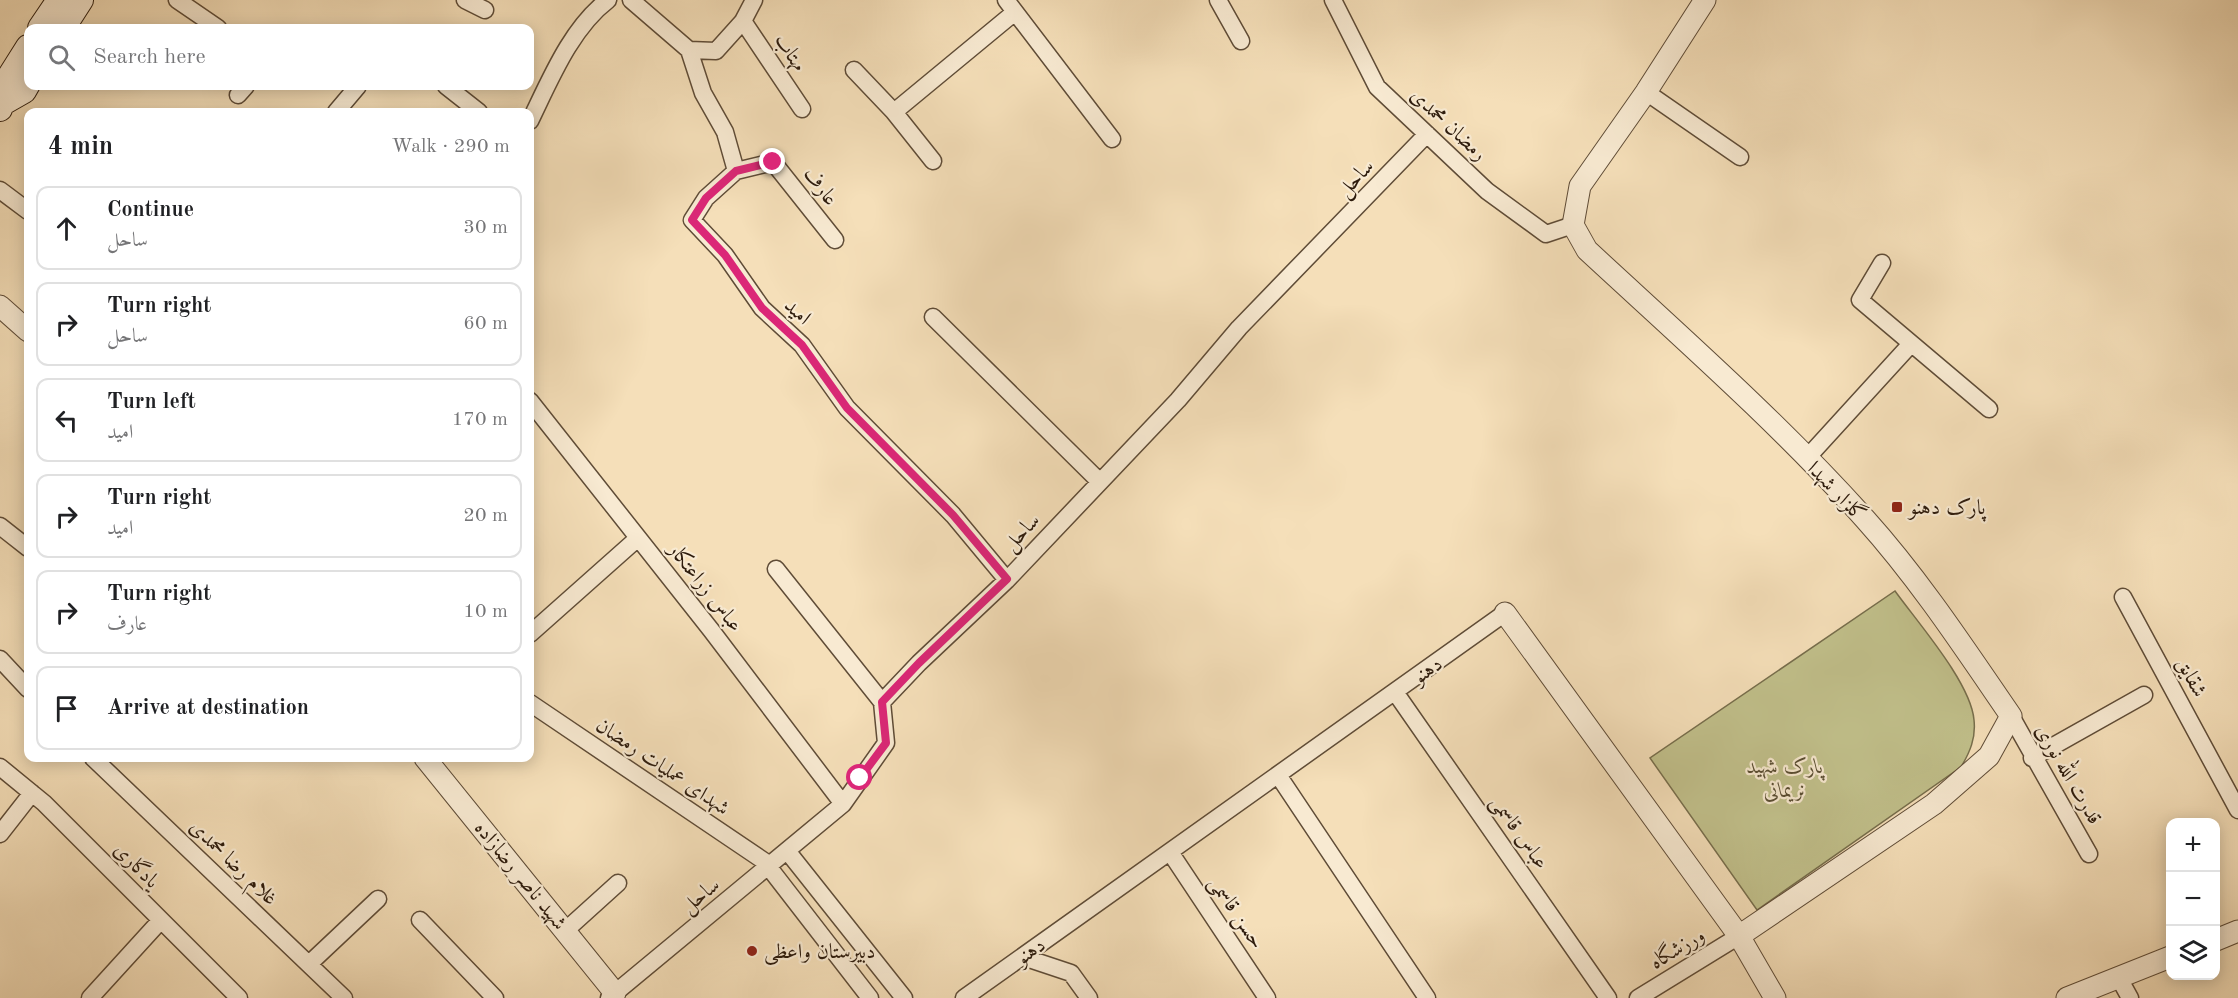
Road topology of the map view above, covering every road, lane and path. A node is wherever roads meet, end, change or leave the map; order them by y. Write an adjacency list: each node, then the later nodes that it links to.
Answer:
1 (59, 0): 14 (main road)
2 (81, 0): 15 (main road)
3 (177, 0): 16 (street)
4 (465, 0): 12 (street)
5 (608, 0): 30 (street)
6 (630, 0): 18 (street)
7 (754, 0): 13 (street)
8 (1218, 0): 17 (street)
9 (1333, 0): 31 (street, رمضان محمدی)
10 (1705, 0): 24 (street)
11 (1011, 6): 29 (street); 32 (street)
12 (485, 10)
13 (743, 21): 18 (street); 28 (street, مهتاب)
14 (43, 24)
15 (66, 24)
16 (212, 24)
17 (1240, 41)
18 (689, 50): 35 (street)
19 (24, 54): 25 (main road)
20 (854, 70): 29 (street)
21 (25, 90): 25 (main road)
22 (355, 90): 26 (street)
23 (451, 90): 27 (street)
24 (1646, 92): 33 (street); 38 (street)
25 (1, 104)
26 (339, 108)
27 (474, 108)
28 (802, 109)
29 (894, 112): 34 (street)
30 (534, 113)
31 (1427, 134): 38 (street, رمضان محمدی); 48 (street, ساحل)
32 (1112, 140)
33 (1740, 157)
34 (933, 161)
35 (736, 171): 39 (street, عارف); 53 (street, امید)
36 (0, 190): 37 (street)
37 (24, 209)
38 (1573, 225): 47 (street, گلزار شهدا)
39 (835, 240)
40 (1882, 263): 44 (street)
41 (0, 306): 43 (street)
42 (933, 317): 48 (street)
43 (24, 327)
44 (1910, 345): 46 (street); 47 (street)
45 (534, 406): 50 (street, عباس زراعتکار)
46 (1989, 409)
47 (1806, 459): 63 (street, گلزار شهدا)
48 (1099, 481): 53 (street, ساحل)
49 (0, 526): 51 (street)
50 (638, 538): 56 (street); 70 (street, عباس زراعتکار)
51 (24, 545)
52 (776, 569): 61 (street)
53 (1007, 579): 61 (street, ساحل)
54 (2123, 597): 71 (street, شقایق)
55 (1506, 613): 59 (street, دهنو); 83 (street, دهنو)
56 (534, 630)
57 (0, 659): 58 (street)
58 (24, 685)
59 (1395, 692): 68 (street, دهنو); 100 (street, عباس قاسمی)
60 (2144, 695): 64 (street)
61 (882, 702): 70 (street, ساحل)
62 (534, 707): 76 (street, شهدای عملیات رمضان)
63 (2011, 716): 64 (street, قدرت الله نوری); 83 (street)
64 (2032, 758): 75 (street, قدرت الله نوری)
65 (97, 762): 87 (street, غلام رضا محمدی)
66 (428, 762): 81 (street, شهید ناصر رضازاده)
67 (0, 767): 69 (street, یادگاری)
68 (1278, 775): 74 (street, دهنو); 99 (street)
69 (32, 793): 72 (street); 80 (street, یادگاری)
70 (843, 804): 73 (street, ساحل)
71 (2238, 810)
72 (0, 834)
73 (788, 852): 76 (street, ساحل); 95 (street)
74 (1170, 852): 85 (street, دهنو); 98 (street, حسن قاسمی)
75 (2089, 854)
76 (769, 867): 89 (street, ساحل); 94 (street, شهدای عملیات رمضان)
77 (618, 883): 81 (street)
78 (378, 899): 87 (street)
79 (420, 920): 93 (street)
80 (161, 921): 90 (street); 91 (street, یادگاری)
81 (566, 930): 89 (street, شهید ناصر رضازاده)
82 (2238, 931): 84 (street)
83 (1739, 936): 101 (street, ورزشگاه); 102 (street, دهنو)
84 (2220, 938)
85 (1023, 957): 96 (street, دهنو); 97 (street)
86 (2166, 959): 88 (street)
87 (309, 964): 92 (street, غلام رضا محمدی)
88 (2119, 978): 103 (street); 104 (street)
89 (612, 995)
90 (90, 998)
91 (239, 998)
92 (344, 998)
93 (495, 998)
94 (870, 998)
95 (904, 998)
96 (964, 998)
97 (1089, 998)
98 (1267, 998)
99 (1427, 998)
100 (1608, 998)
101 (1638, 998)
102 (1775, 998)
103 (2067, 998)
104 (2130, 998)

